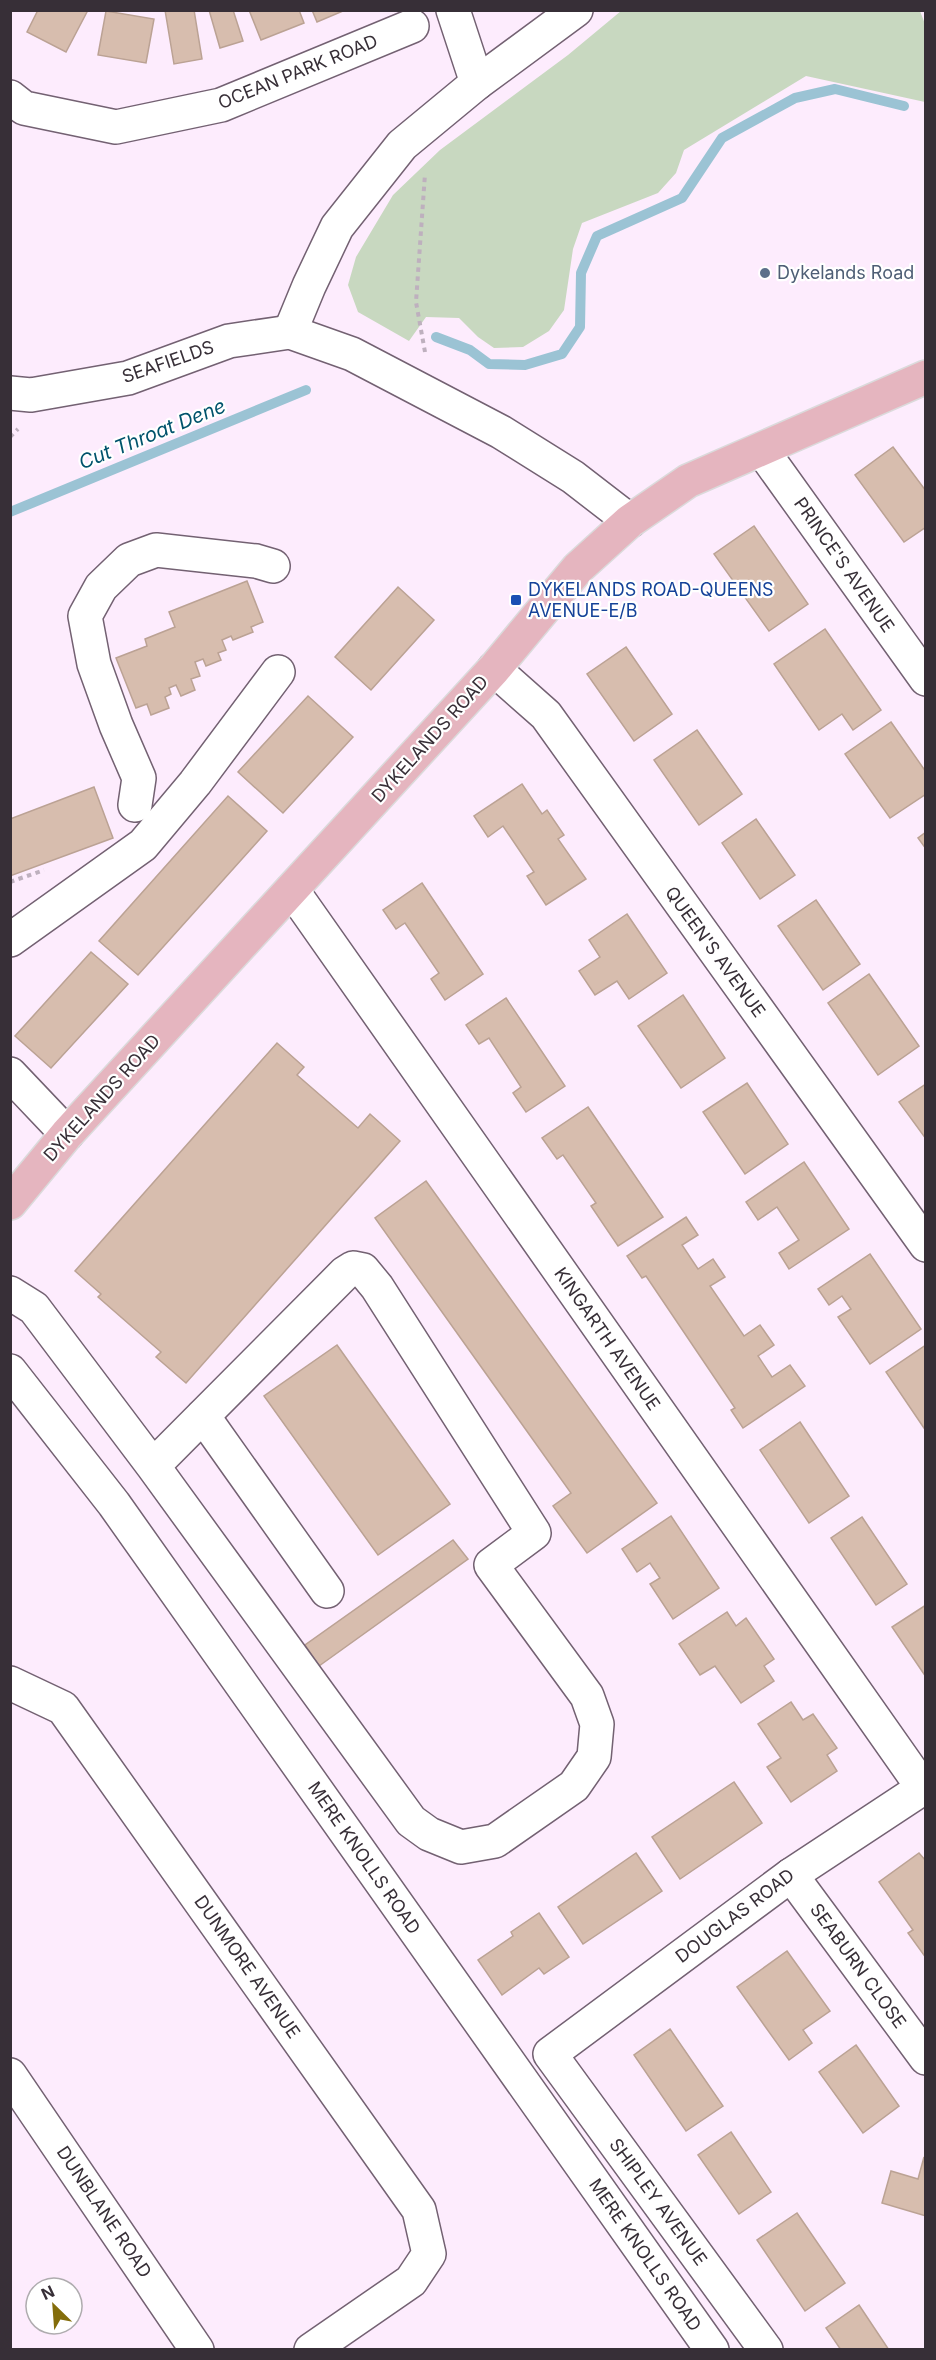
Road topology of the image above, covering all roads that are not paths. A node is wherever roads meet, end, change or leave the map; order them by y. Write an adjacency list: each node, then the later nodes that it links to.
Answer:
1 (453, 10): 4 (street)
2 (576, 10): 4 (street)
3 (412, 26): 5 (street, OCEAN PARK ROAD)
4 (477, 83): 6 (street)
5 (10, 97)
6 (290, 332): 8 (street, SEAFIELDS); 10 (street)
7 (926, 377): 9 (main road, DYKELANDS ROAD)
8 (10, 393)
9 (762, 450): 10 (main road, DYKELANDS ROAD); 14 (street, PRINCE'S AVENUE)
10 (630, 521): 12 (main road, DYKELANDS ROAD)
11 (273, 566): 15 (street)
12 (494, 669): 16 (main road, DYKELANDS ROAD); 21 (street, QUEEN'S AVENUE)
13 (278, 672): 15 (street)
14 (926, 679)
15 (159, 827): 17 (street)
16 (292, 890): 19 (main road, DYKELANDS ROAD); 28 (street, KINGARTH AVENUE)
17 (10, 940)
18 (10, 1074): 19 (street)
19 (67, 1134): 20 (main road, DYKELANDS ROAD)
20 (10, 1203)
21 (926, 1245)
22 (10, 1293): 25 (street)
23 (10, 1371): 35 (street, MERE KNOLLS ROAD)
24 (203, 1416): 25 (street); 25 (street); 26 (street)
25 (153, 1466)
26 (327, 1591)
27 (10, 1683): 34 (street, DUNMORE AVENUE)
28 (924, 1787): 29 (street, DOUGLAS ROAD)
29 (791, 1875): 30 (street, DOUGLAS ROAD); 31 (street, SEABURN CLOSE)
30 (550, 2054): 36 (street, SHIPLEY AVENUE)
31 (926, 2058)
32 (10, 2075): 33 (street, DUNBLANE ROAD)
33 (197, 2349)
34 (311, 2349)
35 (712, 2349)
36 (766, 2349)

